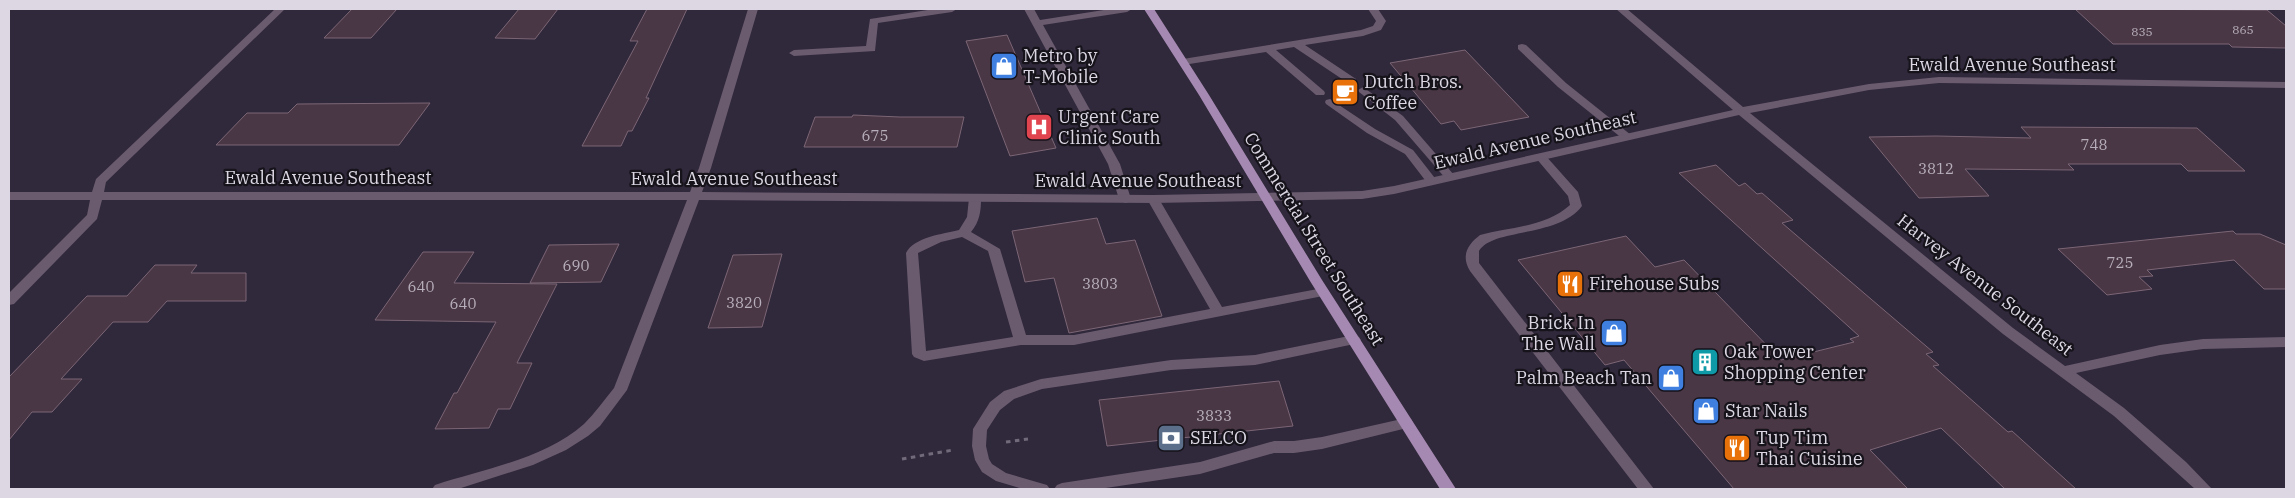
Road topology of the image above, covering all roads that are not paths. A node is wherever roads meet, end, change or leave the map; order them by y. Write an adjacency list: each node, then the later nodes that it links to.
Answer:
1 (280, 9): 26 (street)
2 (753, 9): 27 (street)
3 (955, 9): 13 (street)
4 (1029, 9): 9 (street)
5 (1127, 9): 9 (street)
6 (1149, 9): 14 (main road, Commercial Street Southeast)
7 (1373, 9): 10 (street)
8 (1621, 9): 20 (street, Harvey Avenue Southeast)
9 (1037, 23): 30 (street)
10 (1296, 44): 12 (street); 15 (street)
11 (1522, 47): 21 (street)
12 (1268, 48): 14 (street); 18 (street)
13 (794, 53)
14 (1183, 62): 29 (main road, Commercial Street Southeast)
15 (1352, 81)
16 (2286, 85): 20 (street, Ewald Avenue Southeast)
17 (1364, 90): 23 (street)
18 (1320, 92)
19 (1330, 102): 24 (street)
20 (1741, 111): 21 (street, Ewald Avenue Southeast); 39 (street, Harvey Avenue Southeast)
21 (1627, 137): 22 (street, Ewald Avenue Southeast)
22 (1541, 157): 23 (street, Ewald Avenue Southeast); 45 (street)
23 (1450, 177): 24 (street, Ewald Avenue Southeast)
24 (1432, 182): 29 (street, Ewald Avenue Southeast)
25 (9, 196): 26 (street, Ewald Avenue Southeast)
26 (97, 196): 27 (street, Ewald Avenue Southeast); 34 (street)
27 (695, 196): 28 (street, Ewald Avenue Southeast); 41 (street)
28 (975, 198): 30 (street, Ewald Avenue Southeast); 32 (street)
29 (1266, 198): 31 (street, Ewald Avenue Southeast); 33 (main road, Commercial Street Southeast)
30 (1125, 199): 31 (street, Ewald Avenue Southeast)
31 (1153, 199): 35 (street)
32 (963, 233): 36 (street); 36 (street)
33 (1323, 292): 35 (street); 37 (main road, Commercial Street Southeast)
34 (9, 301)
35 (1219, 313): 36 (street)
36 (1020, 340)
37 (1354, 340): 40 (main road, Commercial Street Southeast); 42 (street)
38 (2286, 342): 39 (street)
39 (2063, 371): 46 (street, Harvey Avenue Southeast)
40 (1406, 423): 43 (street); 44 (main road, Commercial Street Southeast)
41 (440, 489)
42 (1042, 489)
43 (1062, 489)
44 (1448, 489)
45 (1646, 489)
46 (2204, 489)

